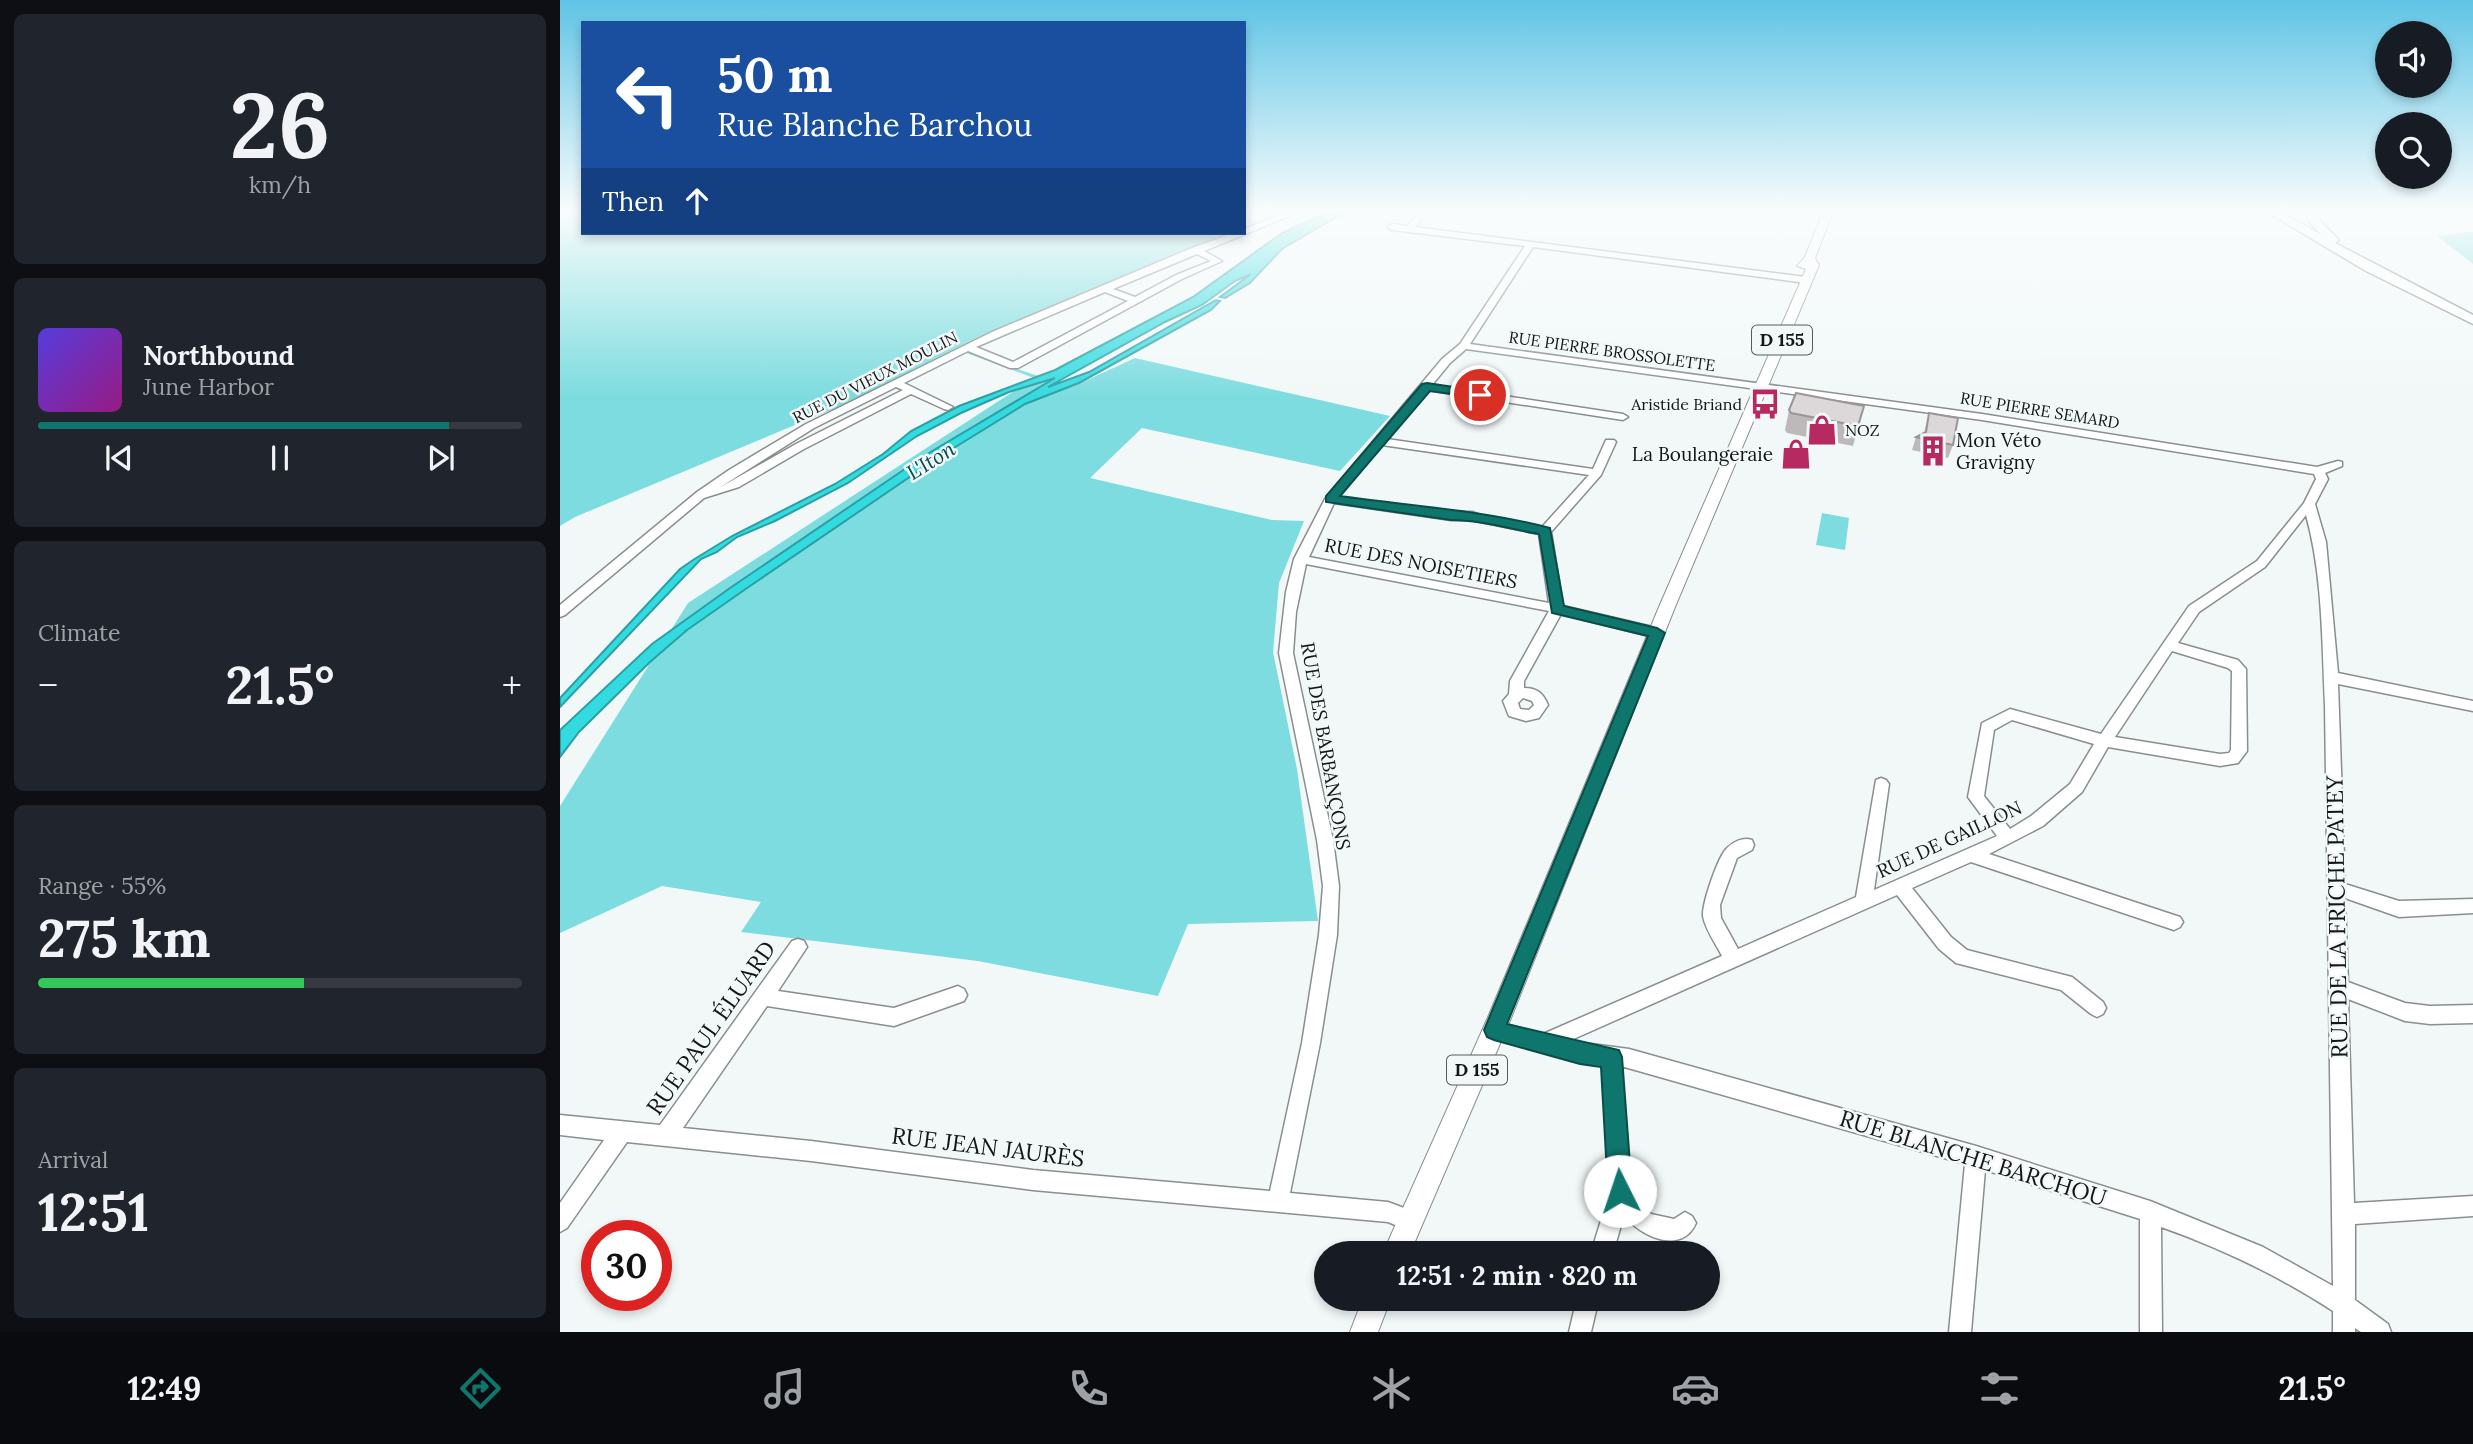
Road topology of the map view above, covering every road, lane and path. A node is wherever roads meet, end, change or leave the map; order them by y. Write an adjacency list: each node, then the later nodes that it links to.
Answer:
1 (1136, 274): 9 (street, RUE DU VIEUX MOULIN)
2 (1186, 274): 10 (street)
3 (1511, 274): 12 (street, RUE DES BARBANÇONS)
4 (1763, 274): 8 (street)
5 (1805, 274): 8 (main road, D 155)
6 (2383, 274): 11 (highway)
7 (2392, 274): 11 (highway)
8 (1802, 279): 16 (main road, D 155)
9 (1102, 288): 10 (street); 13 (street, RUE DU VIEUX MOULIN)
10 (1136, 301): 13 (street)
11 (2473, 318)
12 (1464, 346): 15 (street, RUE DES BARBANÇONS); 16 (street, RUE PIERRE BROSSOLETTE)
13 (968, 348): 14 (street, RUE DU VIEUX MOULIN)
14 (896, 383): 17 (street); 25 (street, RUE DU VIEUX MOULIN)
15 (1427, 387): 19 (street); 20 (street, RUE DES BARBANÇONS)
16 (1758, 388): 23 (street, RUE PIERRE SEMARD); 32 (main road, D 155)
17 (911, 390): 18 (street); 25 (street)
18 (948, 407)
19 (1623, 417)
20 (1378, 441): 24 (street); 26 (street, RUE DES BARBANÇONS)
21 (1610, 442): 24 (street)
22 (2338, 464): 23 (street)
23 (2318, 471): 27 (street, RUE DE GAILLON)
24 (1597, 473): 28 (street)
25 (701, 495): 31 (street, RUE DU VIEUX MOULIN)
26 (1331, 499): 28 (street); 29 (street, RUE DES BARBANÇONS)
27 (2309, 503): 33 (street, RUE DE GAILLON); 34 (street, RUE DE LA FRICHE PATEY)
28 (1545, 531): 30 (street)
29 (1300, 559): 30 (street, RUE DES NOISETIERS); 62 (street, RUE DES BARBANÇONS)
30 (1557, 609): 32 (street, RUE DES NOISETIERS); 35 (street)
31 (560, 612)
32 (1657, 633): 54 (main road, D 155)
33 (2168, 645): 37 (street, RUE DE GAILLON); 37 (street)
34 (2330, 677): 36 (street); 43 (street, RUE DE LA FRICHE PATEY)
35 (1516, 695)
36 (2473, 706)
37 (2104, 741): 39 (street, RUE DE GAILLON); 39 (street)
38 (1881, 784): 44 (street)
39 (2008, 838): 41 (street, RUE DE GAILLON)
40 (1746, 845): 48 (street)
41 (1970, 855): 42 (street, RUE DE GAILLON); 46 (street)
42 (1900, 886): 44 (street, RUE DE GAILLON); 52 (street)
43 (2336, 888): 45 (street); 49 (street, RUE DE LA FRICHE PATEY)
44 (1864, 902): 48 (street, RUE DE GAILLON)
45 (2473, 906)
46 (2174, 922)
47 (798, 947): 51 (street, RUE PAUL ÉLUARD)
48 (1732, 958): 55 (street, RUE DE GAILLON)
49 (2339, 988): 53 (street); 65 (street, RUE DE LA FRICHE PATEY)
50 (958, 995): 51 (street)
51 (764, 997): 59 (street, RUE PAUL ÉLUARD)
52 (2097, 1008)
53 (2473, 1014)
54 (1494, 1030): 55 (street); 66 (main road, D 155)
55 (1543, 1043): 56 (street, RUE BLANCHE BARCHOU)
56 (1611, 1057): 60 (street, RUE BLANCHE BARCHOU); 61 (street)
57 (560, 1125): 58 (street, RUE JEAN JAURÈS)
58 (621, 1132): 59 (street, RUE JEAN JAURÈS); 67 (street)
59 (664, 1137): 62 (street, RUE JEAN JAURÈS)
60 (1976, 1156): 64 (street, RUE BLANCHE BARCHOU); 76 (street)
61 (1620, 1191): 68 (street); 70 (street)
62 (1278, 1202): 66 (street, RUE JEAN JAURÈS)
63 (2473, 1206): 65 (street)
64 (2150, 1211): 71 (street, RUE BLANCHE BARCHOU); 77 (street)
65 (2344, 1214): 71 (street, RUE DE LA FRICHE PATEY)
66 (1410, 1220): 69 (main road, D 155)
67 (560, 1221)
68 (1685, 1223)
69 (1401, 1241)
70 (1605, 1241)
71 (2344, 1303): 78 (street, RUE DE LA FRICHE PATEY); 79 (street, RUE BLANCHE BARCHOU)
72 (1372, 1311): 74 (main road)
73 (1585, 1311): 75 (street)
74 (1364, 1332)
75 (1580, 1332)
76 (1960, 1332)
77 (2151, 1332)
78 (2344, 1332)
79 (2380, 1332)

